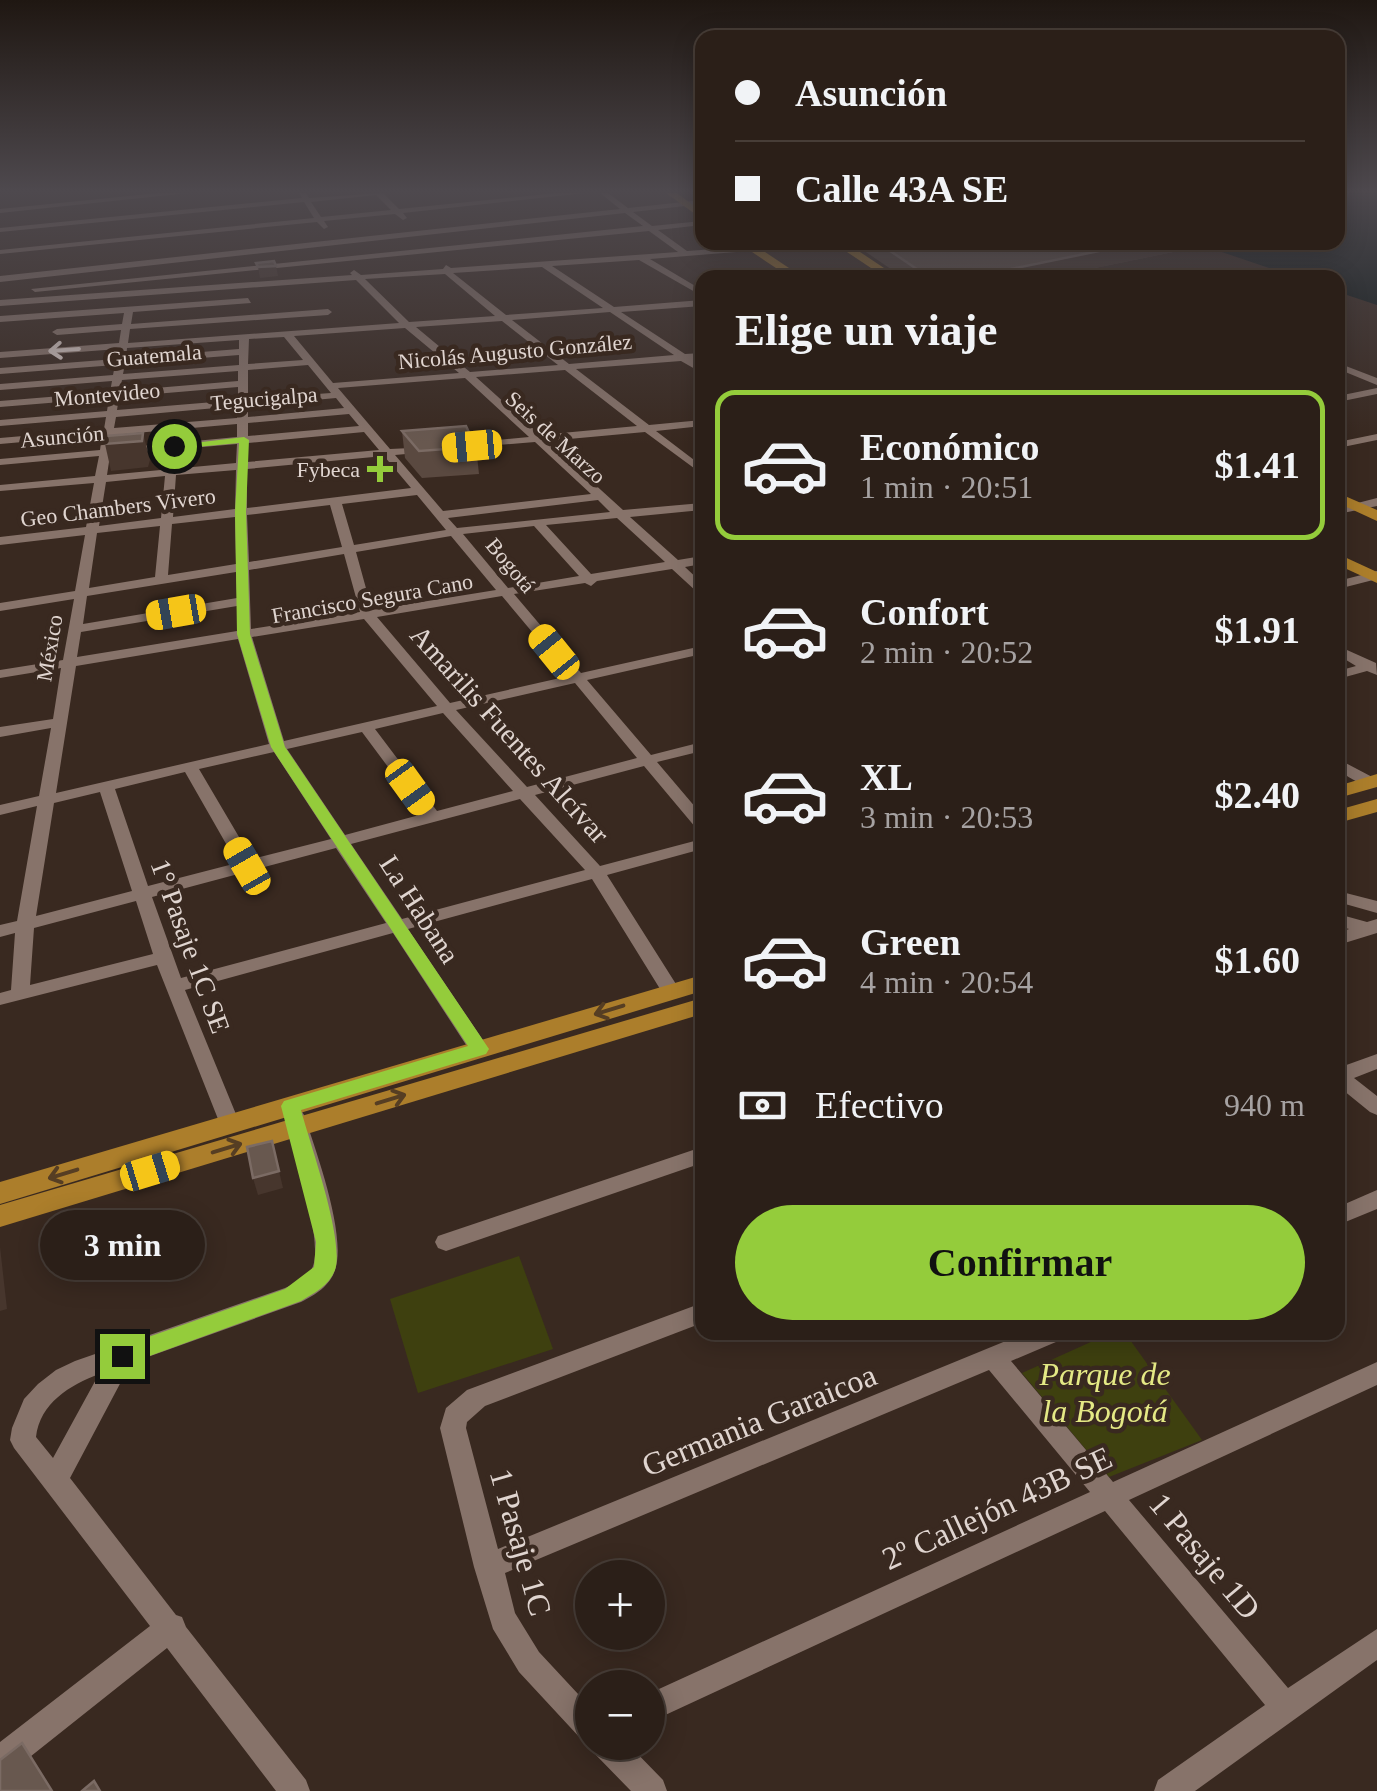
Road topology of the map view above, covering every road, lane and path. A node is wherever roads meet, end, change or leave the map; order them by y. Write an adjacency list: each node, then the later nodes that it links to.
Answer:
1 (25, 277): 10 (street)
2 (64, 277): 13 (street)
3 (152, 277): 4 (street); 13 (street); 15 (street)
4 (157, 277)
5 (253, 277): 12 (street)
6 (376, 277): 9 (street)
7 (453, 277): 26 (street)
8 (567, 277): 23 (street)
9 (357, 278): 11 (street); 28 (street, Seis de Marzo)
10 (0, 279)
11 (304, 282): 12 (street); 16 (street)
12 (256, 285): 15 (street)
13 (65, 286): 14 (street); 18 (street)
14 (0, 292)
15 (153, 292): 18 (street); 22 (street)
16 (309, 294)
17 (695, 297): 23 (street)
18 (67, 298): 20 (street)
19 (248, 302): 22 (street)
20 (0, 303)
21 (318, 303): 25 (street)
22 (151, 308): 24 (street)
23 (613, 308): 26 (street); 37 (street)
24 (129, 310): 27 (street); 29 (street, México)
25 (328, 312): 29 (street); 30 (street)
26 (506, 316): 28 (street); 41 (street)
27 (0, 319)
28 (406, 324): 30 (street); 47 (street, Seis de Marzo)
29 (125, 327): 31 (street); 34 (street, México)
30 (344, 329): 32 (street)
31 (57, 332)
32 (286, 333): 33 (street); 40 (street, Bogotá)
33 (244, 336): 34 (street); 35 (street, La Habana)
34 (123, 345): 36 (street, one-way to 36); 39 (street, México)
35 (243, 352): 39 (street); 42 (street, La Habana)
36 (0, 355)
37 (695, 359)
38 (695, 360): 41 (street, Nicolás Augusto González)
39 (120, 362): 44 (street); 48 (street, México)
40 (310, 362): 42 (street, Guatemala); 52 (street, Bogotá)
41 (575, 367): 47 (street, Nicolás Augusto González); 64 (street)
42 (243, 368): 48 (street, Guatemala); 50 (street, La Habana)
43 (1345, 369): 45 (street)
44 (0, 371)
45 (1350, 371): 46 (street); 49 (street)
46 (1345, 372)
47 (466, 377): 52 (street, Nicolás Augusto González); 68 (street, Seis de Marzo)
48 (117, 378): 51 (street, Guatemala); 54 (street, México)
49 (1377, 382)
50 (243, 384): 54 (street); 56 (street, La Habana)
51 (0, 388)
52 (334, 390): 56 (street, Montevideo); 58 (street, Bogotá)
53 (1377, 390): 55 (street)
54 (114, 395): 57 (street); 59 (street, México)
55 (1345, 397)
56 (242, 403): 59 (street, Montevideo); 60 (street, La Habana)
57 (0, 404)
58 (352, 411): 60 (street, Tegucigalpa); 63 (street, Bogotá)
59 (111, 414): 61 (street, Montevideo); 65 (street, México)
60 (243, 420): 65 (street, Tegucigalpa); 67 (street, La Habana)
61 (0, 423)
62 (695, 425): 64 (street)
63 (366, 429): 67 (street, Asunción); 73 (street, Bogotá)
64 (655, 429): 68 (street); 74 (street)
65 (108, 432): 69 (street, Tegucigalpa); 72 (street, México)
66 (1371, 439): 70 (street); 71 (street)
67 (244, 440): 72 (street, Asunción); 76 (street, La Habana)
68 (535, 440): 73 (street); 81 (street, Seis de Marzo)
69 (0, 442)
70 (1345, 444)
71 (1377, 445)
72 (105, 452): 75 (street, Asunción); 78 (street, México)
73 (387, 453): 76 (street); 80 (street, Bogotá)
74 (695, 461)
75 (0, 462)
76 (243, 466): 77 (street); 88 (street, La Habana)
77 (171, 472): 78 (street); 92 (street)
78 (100, 478): 79 (street); 94 (street, México)
79 (0, 488)
80 (419, 491): 82 (street, Geo Chambers Vivero); 89 (street, Bogotá)
81 (598, 497): 89 (street); 90 (street, Seis de Marzo)
82 (335, 501): 88 (street, Geo Chambers Vivero); 97 (street, Amarilis Fuentes Alcívar)
83 (1345, 501): 85 (main road)
84 (1377, 502): 85 (street)
85 (1357, 506): 87 (street); 91 (main road)
86 (695, 509): 90 (street)
87 (1345, 509)
88 (240, 512): 92 (street, Geo Chambers Vivero); 100 (street, La Habana)
89 (440, 515): 95 (street, Bogotá)
90 (618, 515): 93 (street); 95 (street); 99 (street, Seis de Marzo)
91 (1377, 516)
92 (164, 522): 94 (street, Geo Chambers Vivero); 103 (street)
93 (540, 526): 95 (street); 102 (street)
94 (92, 530): 96 (street, Geo Chambers Vivero); 105 (street, México)
95 (455, 532): 97 (street); 106 (street, Bogotá)
96 (0, 541)
97 (350, 551): 100 (street); 109 (street, Amarilis Fuentes Alcívar)
98 (1345, 562): 101 (main road)
99 (682, 566): 102 (street, Francisco Segura Cano)
100 (242, 568): 103 (street); 107 (street, La Habana)
101 (1376, 577): 104 (street)
102 (589, 580): 106 (street, Francisco Segura Cano)
103 (161, 581): 105 (street)
104 (1345, 584)
105 (81, 594): 108 (street); 110 (street, México)
106 (507, 594): 109 (street, Francisco Segura Cano); 118 (street, Bogotá)
107 (243, 601): 110 (street); 111 (street, La Habana)
108 (0, 607)
109 (370, 618): 111 (street, Francisco Segura Cano); 119 (street, Amarilis Fuentes Alcívar)
110 (75, 629): 115 (street, México)
111 (244, 639): 115 (street, Francisco Segura Cano); 123 (street, La Habana)
112 (695, 652): 118 (street)
113 (1345, 653): 114 (street)
114 (1374, 667): 116 (street)
115 (69, 668): 117 (street, Francisco Segura Cano); 120 (street, México)
116 (1345, 673)
117 (0, 677)
118 (576, 679): 119 (street); 125 (street, Bogotá)
119 (446, 708): 121 (street); 131 (street, Amarilis Fuentes Alcívar)
120 (60, 722): 122 (street); 132 (street, México)
121 (366, 726): 123 (street); 136 (street)
122 (0, 732)
123 (278, 747): 126 (street); 138 (street, La Habana)
124 (695, 748): 125 (street)
125 (646, 760): 131 (street); 137 (street, Bogotá)
126 (190, 767): 129 (street); 140 (street)
127 (1345, 767): 128 (street)
128 (1373, 781): 130 (main road)
129 (106, 786): 132 (street); 142 (street, 1° Pasaje 1C SE)
130 (1345, 790)
131 (524, 793): 136 (street); 141 (street, Amarilis Fuentes Alcívar)
132 (46, 800): 134 (street); 146 (street, México)
133 (1377, 805): 135 (main road)
134 (0, 810)
135 (1345, 815)
136 (433, 817): 138 (street)
137 (695, 818)
138 (343, 840): 140 (street); 147 (street, La Habana)
139 (695, 846): 141 (street)
140 (247, 866): 142 (street)
141 (597, 873): 147 (street); 154 (street, Amarilis Fuentes Alcívar)
142 (141, 894): 146 (street); 151 (street, 1° Pasaje 1C SE)
143 (1345, 898): 144 (street)
144 (1377, 907)
145 (1345, 922): 148 (street)
146 (25, 926): 149 (street); 155 (street, México)
147 (397, 926): 153 (street); 157 (street, La Habana)
148 (1374, 928): 150 (street)
149 (0, 932)
150 (1345, 937)
151 (163, 956): 153 (street, 1° Pasaje 1C SE); 155 (street)
152 (695, 984): 154 (main road)
153 (174, 986): 163 (street, 1° Pasaje 1C SE)
154 (672, 992): 157 (main road, one-way to 157)
155 (10, 996)
156 (695, 1008): 162 (main road, one-way to 156)
157 (480, 1049): 162 (main road)
158 (1377, 1062): 159 (street)
159 (1345, 1073)
160 (1345, 1082): 161 (street)
161 (1377, 1107)
162 (294, 1116): 163 (main road); 168 (main road, one-way to 162); 172 (street)
163 (230, 1124): 165 (main road, one-way to 165)
164 (695, 1156): 169 (street)
165 (0, 1193)
166 (1377, 1199): 167 (street)
167 (1345, 1213)
168 (0, 1216)
169 (446, 1242)
170 (695, 1316): 177 (street, 1 Pasaje 1C)
171 (1036, 1340): 173 (street, Germania Garaicoa)
172 (122, 1356): 175 (street); 175 (street)
173 (994, 1358): 176 (street, 1 Pasaje 1D); 177 (street, Germania Garaicoa)
174 (1377, 1373): 176 (street, 2º Callejón 43B SE)
175 (55, 1480): 178 (street)
176 (1109, 1495): 180 (street, 2º Callejón 43B SE); 181 (street, 1 Pasaje 1D)
177 (488, 1567): 182 (street, 1 Pasaje 1C)
178 (172, 1627): 184 (street); 185 (street)
179 (1377, 1643): 181 (street)
180 (665, 1701)
181 (1285, 1707): 187 (street)
182 (575, 1711)
183 (622, 1760): 186 (street)
184 (0, 1761)
185 (295, 1791)
186 (652, 1791)
187 (1169, 1791)

